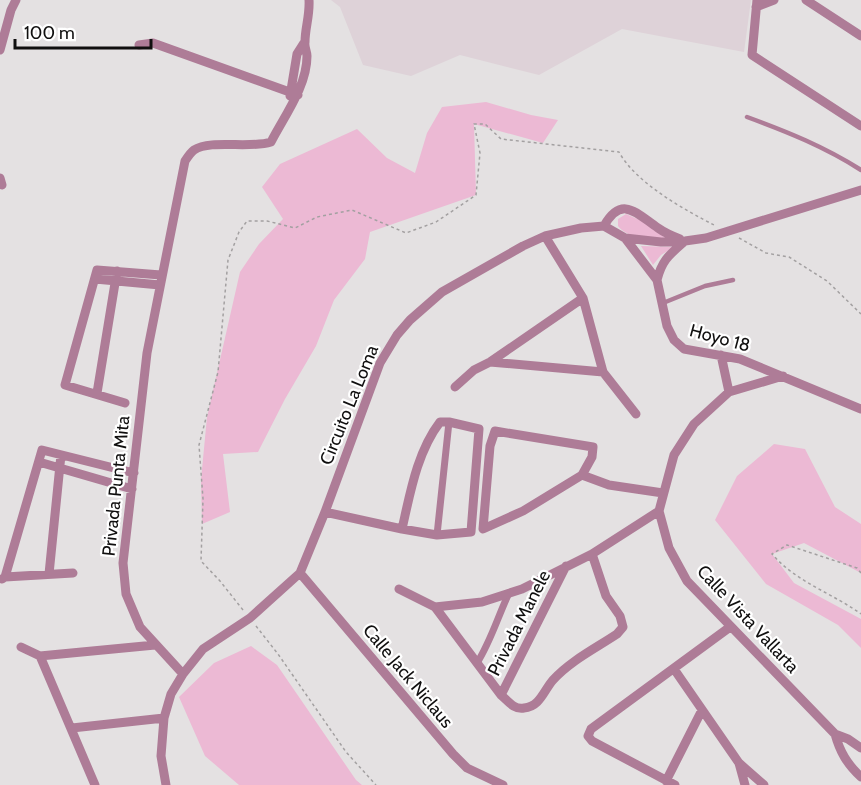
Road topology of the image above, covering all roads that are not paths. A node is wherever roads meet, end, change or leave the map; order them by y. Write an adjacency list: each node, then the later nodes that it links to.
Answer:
1 (16, 0): 8 (street)
2 (309, 0): 9 (street)
3 (774, 0): 5 (street)
4 (806, 0): 6 (street)
5 (757, 4): 11 (street)
6 (861, 36)
7 (139, 45): 9 (street)
8 (0, 50)
9 (294, 93): 20 (street, Privada Punta Mita)
10 (747, 117): 12 (lane)
11 (861, 126)
12 (861, 170)
13 (861, 190): 17 (street)
14 (604, 226): 15 (street, Circuito La Loma); 16 (street); 17 (street)
15 (545, 236): 24 (street); 45 (street, Circuito La Loma)
16 (625, 238): 17 (street); 21 (street, Hoyo 18)
17 (685, 241): 21 (street)
18 (117, 271): 19 (street); 20 (street); 23 (street, Privada Punta Mita)
19 (96, 274): 23 (street); 32 (street)
20 (160, 280): 23 (street); 40 (street, Privada Punta Mita)
21 (657, 280): 25 (street, Hoyo 18)
22 (733, 280): 25 (lane)
23 (114, 282): 32 (street, Privada Punta Mita)
24 (583, 298): 27 (street); 28 (street)
25 (663, 303): 26 (street, Hoyo 18)
26 (721, 355): 29 (street, Hoyo 18); 31 (street)
27 (490, 362): 28 (street); 30 (street)
28 (603, 372): 35 (street)
29 (783, 376): 31 (street, Calle Vista Vallarta); 34 (street, Hoyo 18)
30 (455, 387)
31 (729, 392): 43 (street, Calle Vista Vallarta)
32 (97, 393): 33 (street)
33 (125, 403)
34 (861, 409)
35 (636, 414)
36 (449, 422): 46 (street); 47 (street); 47 (street)
37 (61, 454): 38 (street); 39 (street); 40 (street)
38 (39, 462): 39 (street); 53 (street)
39 (60, 467): 42 (street); 52 (street)
40 (134, 474): 42 (street, Privada Punta Mita)
41 (582, 475): 41 (street); 43 (street)
42 (132, 489): 58 (street, Privada Punta Mita)
43 (663, 494): 44 (street, Calle Vista Vallarta)
44 (659, 511): 48 (street, Privada Manele); 57 (street, Calle Vista Vallarta)
45 (325, 512): 46 (street); 51 (street, Circuito La Loma)
46 (402, 529): 47 (street)
47 (437, 535)
48 (592, 554): 49 (street, Privada Manele); 64 (street, Privada Manele)
49 (566, 566): 55 (street, Privada Manele); 64 (street, Privada Manele)
50 (74, 573): 52 (street)
51 (300, 573): 63 (street, Circuito La Loma); 75 (street, Calle Jack Niclaus)
52 (49, 574): 53 (street)
53 (3, 579)
54 (399, 589): 56 (street, Privada Manele)
55 (509, 593): 56 (street, Privada Manele); 61 (street, Privada Manele)
56 (435, 607): 61 (street, Privada Manele)
57 (730, 627): 62 (street); 68 (street, Calle Vista Vallarta)
58 (155, 645): 60 (street); 63 (street, Privada Punta Mita)
59 (21, 646): 60 (street)
60 (40, 656): 67 (street)
61 (477, 663): 64 (street, Privada Manele)
62 (674, 669): 65 (street); 72 (street)
63 (183, 674): 66 (street, Circuito La Loma)
64 (501, 695)
65 (702, 710): 70 (street); 72 (street)
66 (164, 718): 67 (street); 74 (street, Circuito La Loma)
67 (72, 728): 73 (street)
68 (835, 734): 69 (street, Calle Vista Vallarta); 71 (street, Calle Vista Vallarta)
69 (861, 748)
70 (739, 763): 76 (street); 77 (street)
71 (861, 777)
72 (671, 783)
73 (95, 785)
74 (166, 785)
75 (503, 785)
76 (745, 785)
77 (764, 785)

